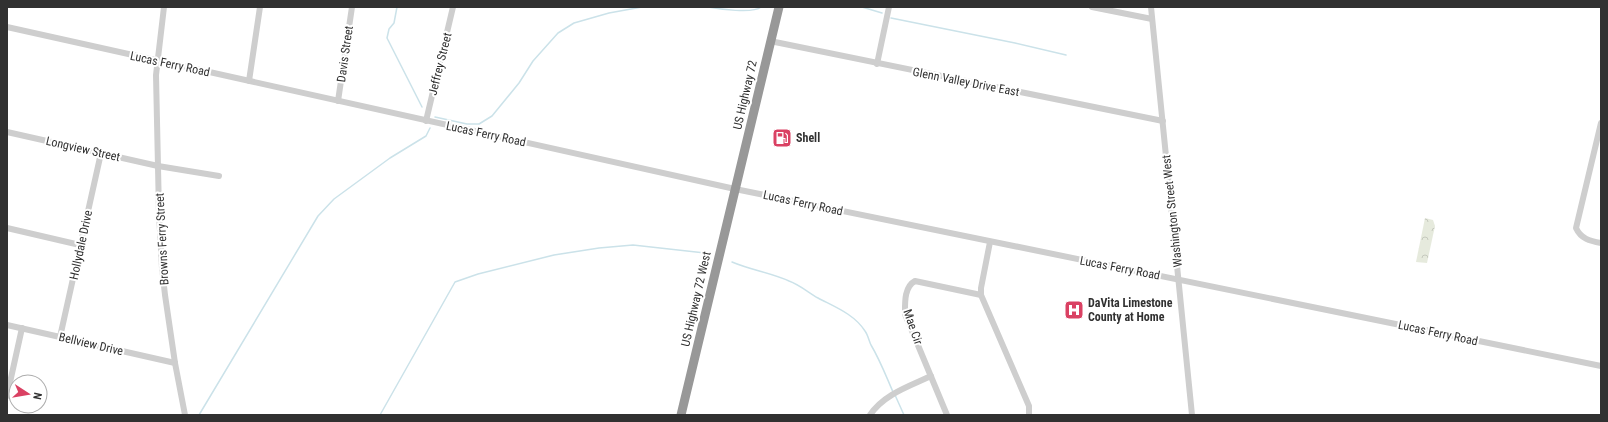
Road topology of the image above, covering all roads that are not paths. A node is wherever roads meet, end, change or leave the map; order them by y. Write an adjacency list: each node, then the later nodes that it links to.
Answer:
1 (164, 7): 12 (street, Browns Ferry Street)
2 (260, 7): 14 (street)
3 (352, 7): 15 (street, Davis Street)
4 (453, 7): 16 (street, Jeffrey Street)
5 (779, 7): 11 (highway, US Highway 72)
6 (889, 7): 13 (street)
7 (1092, 7): 9 (street)
8 (1151, 7): 9 (street, Washington Street West)
9 (1152, 19): 17 (street, Washington Street West)
10 (7, 27): 12 (street, Lucas Ferry Road)
11 (770, 41): 13 (street, Glenn Valley Drive East); 25 (highway, US Highway 72)
12 (156, 61): 14 (street, Lucas Ferry Road); 23 (street, Browns Ferry Street)
13 (878, 64): 17 (street, Glenn Valley Drive East)
14 (249, 81): 15 (street, Lucas Ferry Road)
15 (338, 101): 16 (street, Lucas Ferry Road)
16 (426, 121): 25 (street, Lucas Ferry Road)
17 (1163, 121): 30 (street, Washington Street West)
18 (1601, 123): 20 (street)
19 (7, 132): 21 (street, Longview Street)
20 (1594, 152): 22 (street); 28 (street)
21 (101, 153): 23 (street, Longview Street); 29 (street, Hollydale Drive)
22 (1601, 154)
23 (158, 166): 24 (street, Longview Street); 35 (street, Browns Ferry Street)
24 (219, 176)
25 (735, 189): 27 (street, Lucas Ferry Road); 40 (highway, US Highway 72 West)
26 (7, 228): 29 (street)
27 (990, 242): 30 (street, Lucas Ferry Road); 31 (street)
28 (1601, 243)
29 (80, 245): 34 (street, Hollydale Drive)
30 (1179, 279): 36 (street, Lucas Ferry Road); 44 (street, Washington Street West)
31 (981, 295): 37 (street, Mae Cir); 43 (street)
32 (7, 325): 33 (street, Bellview Drive)
33 (22, 328): 34 (street, Bellview Drive); 38 (street)
34 (60, 337): 35 (street, Bellview Drive)
35 (175, 363): 39 (street, Browns Ferry Street)
36 (1601, 366)
37 (931, 376): 41 (street); 42 (street, Mae Cir)
38 (7, 396)
39 (185, 415)
40 (681, 415)
41 (870, 415)
42 (947, 415)
43 (1029, 415)
44 (1192, 415)

